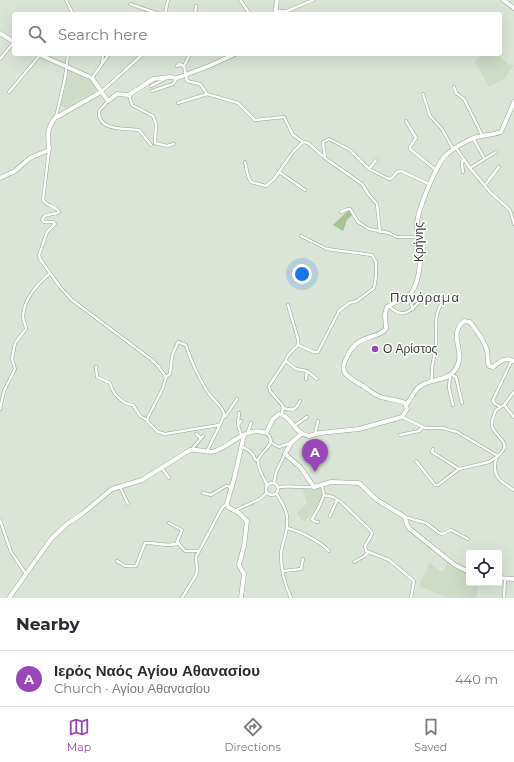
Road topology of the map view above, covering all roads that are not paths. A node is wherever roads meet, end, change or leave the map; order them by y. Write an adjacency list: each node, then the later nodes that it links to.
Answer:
1 (66, 0): 10 (street)
2 (168, 0): 12 (street)
3 (240, 0): 14 (street)
4 (277, 0): 15 (street)
5 (313, 0): 15 (street)
6 (503, 0): 9 (street)
7 (130, 4): 11 (street)
8 (196, 6): 13 (street)
9 (514, 8)
10 (72, 12)
11 (153, 12)
12 (165, 12)
13 (195, 12)
14 (249, 12)
15 (276, 12)
16 (0, 33): 17 (street)
17 (12, 41)
18 (12, 44): 27 (street)
19 (37, 56): 39 (street)
20 (43, 56): 31 (street)
21 (68, 56): 31 (street)
22 (103, 56): 28 (street)
23 (108, 56): 28 (street)
24 (141, 56): 40 (street)
25 (224, 56): 32 (street)
26 (187, 58): 30 (street)
27 (0, 59)
28 (102, 65): 34 (street)
29 (176, 66): 30 (street)
30 (184, 66): 32 (street)
31 (67, 68): 34 (street); 47 (street)
32 (186, 73): 35 (street); 41 (street)
33 (170, 77): 35 (street); 36 (street); 43 (street)
34 (92, 78): 40 (street)
35 (177, 78): 38 (street)
36 (151, 86)
37 (454, 87): 49 (street)
38 (152, 91)
39 (9, 92)
40 (101, 92): 44 (street); 47 (street)
41 (207, 94): 46 (street); 51 (street)
42 (423, 94): 54 (street)
43 (129, 95): 44 (street); 52 (street)
44 (108, 101): 53 (street)
45 (514, 102): 49 (street, Κρήνης)
46 (178, 103)
47 (55, 118): 55 (street)
48 (406, 121): 65 (street)
49 (482, 135): 50 (street, Κρήνης)
50 (473, 138): 54 (street, Κρήνης); 59 (street)
51 (303, 142): 57 (street); 66 (street)
52 (174, 144)
53 (151, 145)
54 (455, 149): 58 (street); 65 (street, Κρήνης)
55 (49, 150): 68 (street); 77 (street)
56 (496, 152): 59 (street)
57 (325, 158): 64 (street); 74 (street)
58 (463, 158): 63 (street); 67 (street)
59 (484, 158): 63 (street)
60 (376, 160): 64 (street)
61 (245, 162): 66 (street)
62 (499, 167): 70 (street)
63 (470, 168): 70 (street)
64 (370, 169): 69 (street)
65 (437, 170): 69 (street, Κρήνης)
66 (279, 172): 71 (street)
67 (463, 172)
68 (0, 178)
69 (429, 184): 76 (street, Κρήνης)
70 (485, 185): 73 (street)
71 (305, 190)
72 (341, 212): 74 (street)
73 (514, 224)
74 (380, 232): 76 (street)
75 (300, 236): 84 (street)
76 (418, 237): 82 (street, Κρήνης)
77 (50, 272): 90 (street); 103 (street)
78 (418, 299): 83 (street)
79 (443, 301): 93 (street)
80 (420, 302): 83 (street)
81 (288, 305): 84 (street)
82 (389, 305): 83 (street); 98 (street)
83 (413, 309)
84 (298, 345): 86 (street)
85 (513, 360): 89 (street); 102 (street)
86 (286, 361): 88 (street); 101 (street)
87 (96, 367): 110 (street)
88 (307, 370): 91 (street); 92 (street)
89 (451, 375): 93 (street); 97 (street); 99 (street)
90 (166, 377): 109 (street); 110 (street)
91 (306, 379)
92 (317, 379)
93 (432, 382): 98 (street)
94 (514, 392): 100 (street)
95 (237, 399): 109 (street)
96 (300, 401): 101 (street)
97 (462, 403)
98 (406, 405): 107 (street)
99 (453, 405)
100 (504, 405): 102 (street); 108 (street)
101 (283, 408): 105 (street)
102 (500, 408): 131 (street)
103 (0, 409)
104 (239, 413): 115 (street)
105 (282, 414): 116 (street); 118 (street)
106 (307, 417): 116 (street)
107 (402, 417): 117 (street); 122 (street)
108 (514, 417)
109 (223, 419): 114 (street)
110 (147, 420): 114 (street)
111 (241, 421): 115 (street)
112 (318, 421): 122 (street)
113 (251, 423): 120 (street)
114 (220, 425): 129 (street)
115 (238, 425): 120 (street)
116 (294, 427): 121 (street)
117 (423, 428): 123 (street); 131 (street)
118 (266, 433): 120 (street); 124 (street)
119 (196, 434): 128 (street)
120 (244, 434): 126 (street); 129 (street)
121 (301, 434): 122 (street); 125 (street)
122 (315, 435)
123 (400, 435)
124 (270, 442): 125 (street); 132 (street)
125 (291, 443): 130 (street)
126 (241, 447): 132 (street); 142 (street)
127 (433, 448): 135 (street)
128 (191, 449): 129 (street); 134 (street)
129 (207, 451)
130 (285, 454): 137 (street); 141 (street)
131 (497, 457): 135 (street); 144 (street)
132 (258, 461): 138 (street)
133 (416, 461): 135 (street)
134 (162, 468): 136 (street); 139 (street)
135 (459, 469)
136 (169, 478)
137 (274, 483): 138 (street); 143 (street)
138 (267, 485): 145 (street)
139 (119, 486): 151 (street); 170 (street)
140 (322, 486): 141 (street); 148 (street); 154 (street)
141 (314, 487): 143 (street)
142 (232, 488): 146 (street); 150 (street)
143 (278, 488): 147 (street)
144 (514, 490)
145 (267, 492): 147 (street); 152 (street)
146 (203, 493)
147 (276, 493): 158 (street)
148 (324, 495): 149 (street); 156 (street)
149 (337, 500): 153 (street); 164 (street)
150 (227, 503): 152 (street); 162 (street)
151 (128, 504)
152 (235, 511): 176 (street)
153 (330, 516)
154 (404, 517): 160 (street); 168 (street)
155 (0, 520): 159 (street)
156 (318, 522)
157 (169, 523): 161 (street)
158 (287, 528): 163 (street); 169 (street)
159 (2, 530): 170 (street)
160 (468, 539)
161 (179, 543): 162 (street); 166 (street)
162 (199, 551): 175 (street)
163 (329, 551)
164 (368, 552): 167 (street); 178 (street)
165 (303, 559): 169 (street)
166 (117, 562)
167 (354, 562)
168 (466, 570)
169 (283, 571): 177 (street)
170 (26, 575): 174 (street)
171 (502, 578): 172 (street)
172 (505, 579): 173 (street); 179 (street)
173 (514, 579)
174 (9, 598)
175 (182, 598)
176 (241, 598)
177 (291, 598)
178 (411, 598)
179 (504, 598)

